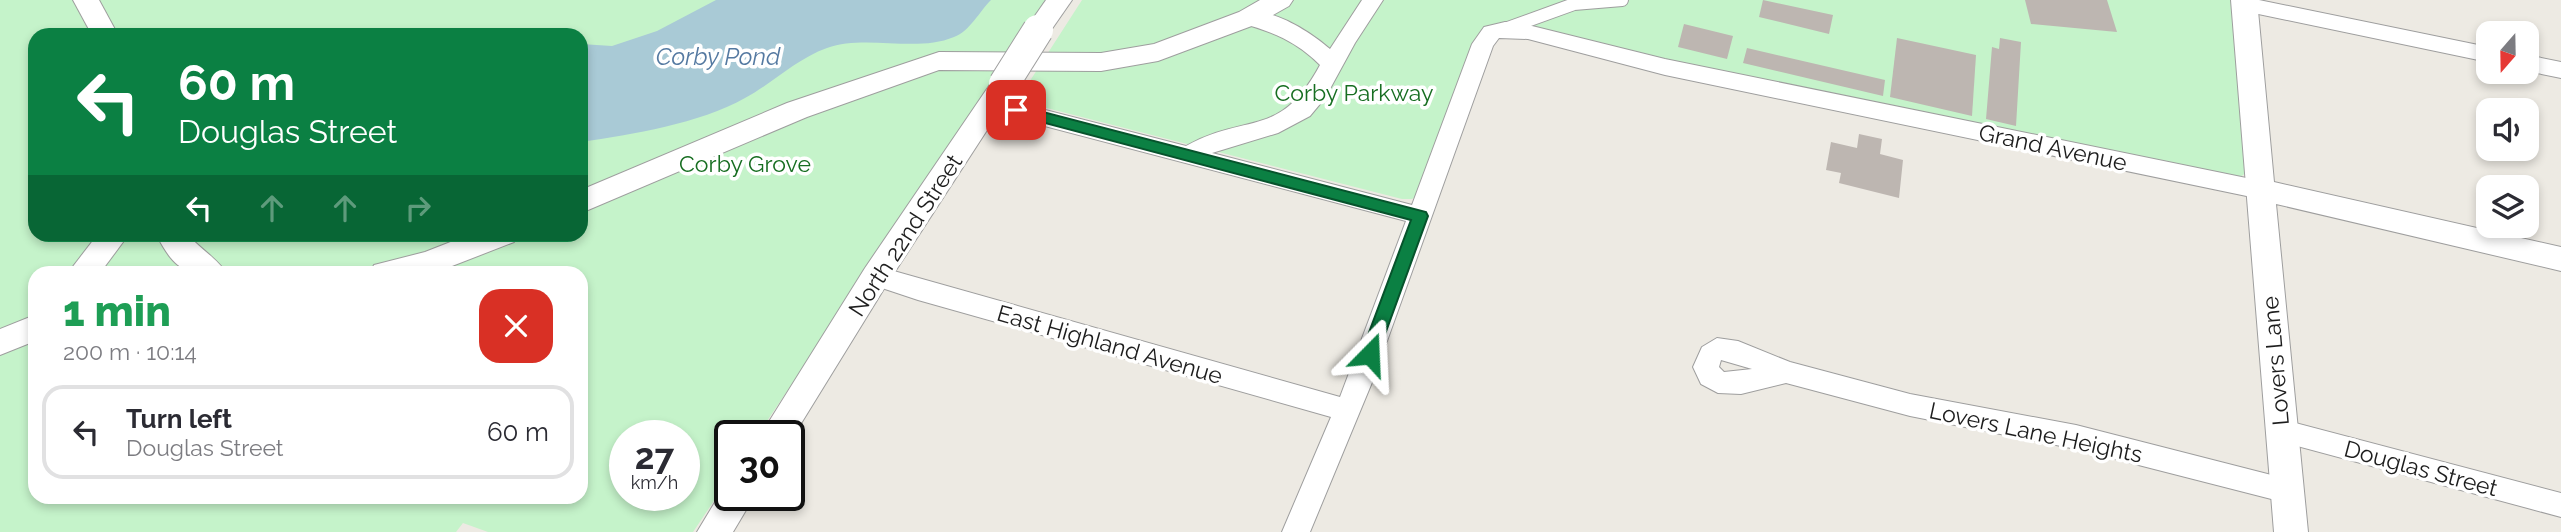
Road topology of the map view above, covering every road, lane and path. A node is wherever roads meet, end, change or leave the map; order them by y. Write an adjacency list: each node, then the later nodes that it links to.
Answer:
1 (86, 0): 8 (street)
2 (1059, 0): 14 (street, North 22nd Street, bridge)
3 (1279, 0): 7 (street)
4 (1373, 0): 11 (street)
5 (1622, 0): 9 (lane)
6 (2244, 2): 10 (street); 16 (street, Lovers Lane)
7 (1248, 18): 11 (street); 17 (street)
8 (100, 28)
9 (1505, 29): 16 (street, Grand Avenue); 18 (street)
10 (2476, 52)
11 (1332, 64): 15 (street)
12 (2539, 65): 13 (street)
13 (2561, 70)
14 (997, 94): 15 (street); 26 (street, North 22nd Street)
15 (1190, 155): 18 (street)
16 (2261, 190): 22 (street, Grand Avenue); 32 (street, Lovers Lane)
17 (588, 199)
18 (1420, 216): 30 (street)
19 (108, 242): 23 (street)
20 (176, 242): 24 (street)
21 (483, 242): 25 (street)
22 (2561, 260)
23 (89, 266)
24 (200, 266)
25 (416, 266)
26 (876, 276): 30 (street, East Highland Avenue); 31 (street, North 22nd Street)
27 (28, 323): 28 (street)
28 (14, 336)
29 (1786, 372): 33 (street, Lovers Lane Heights)
30 (1345, 410): 37 (street)
31 (786, 420)
32 (2280, 431): 33 (street, Lovers Lane); 34 (street, Douglas Street)
33 (2287, 491): 38 (street, Lovers Lane)
34 (2561, 505)
35 (729, 511): 36 (street)
36 (718, 531)
37 (1296, 532)
38 (2291, 532)

